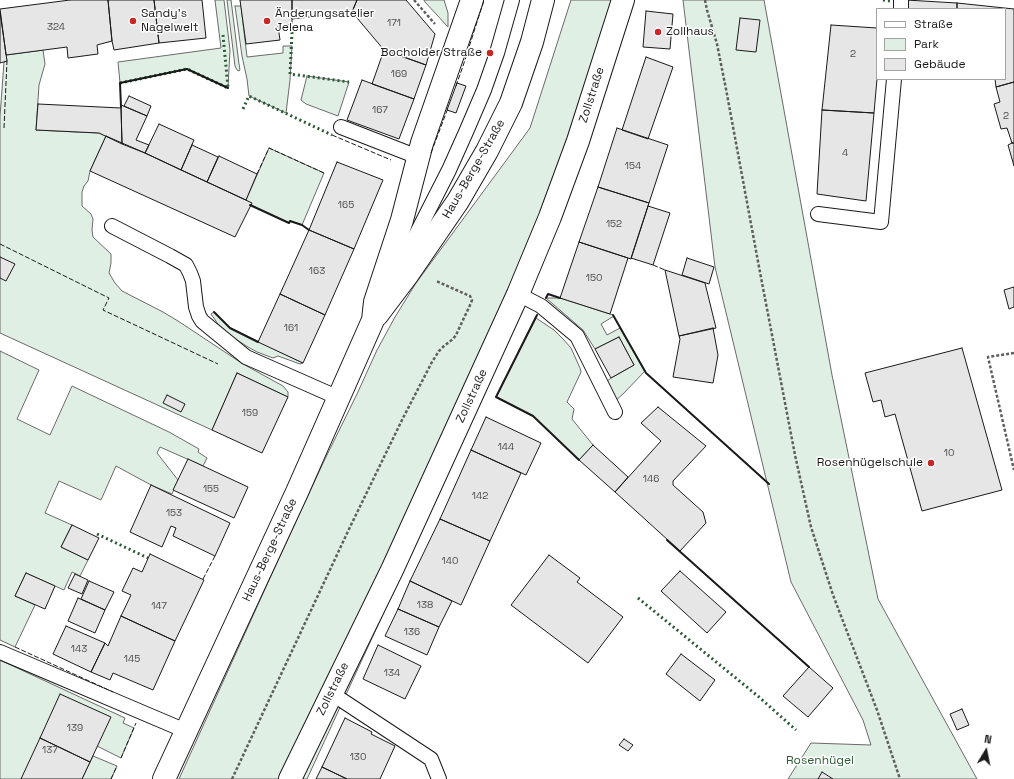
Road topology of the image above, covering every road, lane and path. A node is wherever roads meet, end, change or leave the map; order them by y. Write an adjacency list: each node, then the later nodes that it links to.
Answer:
1 (460, 0): 7 (main road)
2 (472, 0): 7 (main road, Haus-Berge-Straße)
3 (512, 0): 15 (lane)
4 (543, 0): 15 (main road, Haus-Berge-Straße)
5 (623, 0): 14 (main road, Zollstraße)
6 (705, 0): 27 (path)
7 (461, 32): 10 (main road, Haus-Berge-Straße)
8 (894, 80): 11 (lane)
9 (341, 127): 10 (lane)
10 (418, 157): 15 (main road, Haus-Berge-Straße)
11 (818, 214)
12 (112, 226): 17 (lane)
13 (435, 281): 24 (path)
14 (518, 294): 18 (lane); 21 (main road, Zollstraße)
15 (373, 320): 17 (main road, Haus-Berge-Straße)
16 (1014, 353): 19 (path)
17 (338, 398): 22 (main road, Haus-Berge-Straße)
18 (615, 412)
19 (1014, 470)
20 (0, 652): 22 (lane)
21 (331, 693): 25 (main road, Zollstraße); 26 (lane)
22 (186, 731): 23 (main road, Haus-Berge-Straße)
23 (164, 779)
24 (232, 779)
25 (290, 779)
26 (439, 779)
27 (900, 779)

